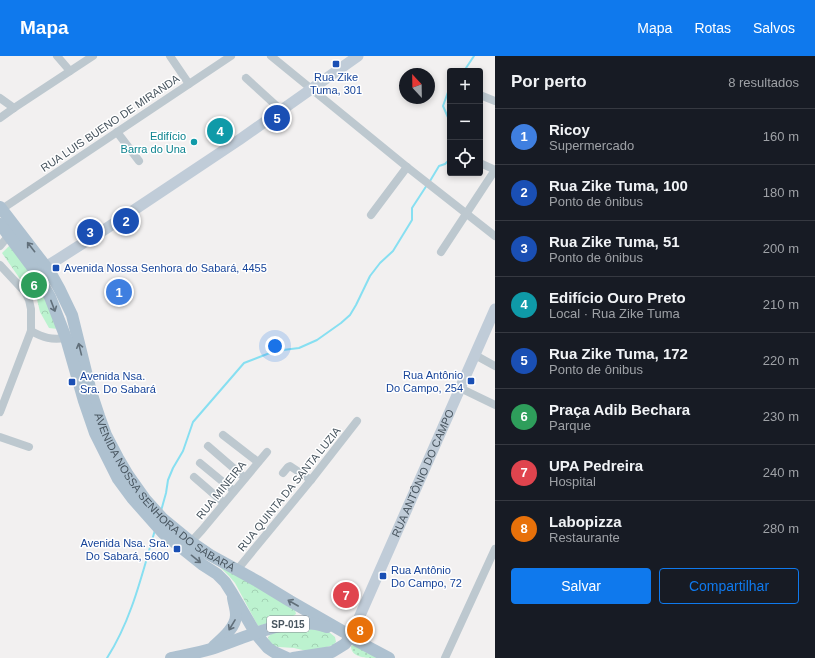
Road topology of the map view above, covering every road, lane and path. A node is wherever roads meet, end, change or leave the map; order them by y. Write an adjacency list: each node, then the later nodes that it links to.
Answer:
1 (57, 56): 7 (street)
2 (93, 56): 7 (street)
3 (170, 56): 9 (street)
4 (231, 56): 9 (street, RUA LUIS BUENO DE MIRANDA)
5 (271, 56): 10 (street)
6 (358, 56): 10 (street)
7 (70, 72): 14 (street)
8 (246, 78): 15 (street)
9 (189, 84): 17 (street, RUA LUIS BUENO DE MIRANDA)
10 (312, 89): 15 (street); 20 (street)
11 (483, 96): 13 (street)
12 (0, 98): 14 (street)
13 (495, 101)
14 (14, 108): 16 (street)
15 (281, 110): 31 (street)
16 (0, 118)
17 (117, 132): 18 (street); 22 (street, RUA LUIS BUENO DE MIRANDA)
18 (139, 161)
19 (483, 164): 21 (street)
20 (407, 166): 23 (street); 24 (street)
21 (495, 170): 23 (street)
22 (1, 208): 26 (main road, AVENIDA NOSSA SENHORA DO SABARÁ)
23 (466, 214): 27 (street); 29 (street)
24 (371, 215)
25 (0, 224): 26 (main road, AVENIDA NOSSA SENHORA DO SABARÁ)
26 (13, 232): 28 (street); 31 (main road, AVENIDA NOSSA SENHORA DO SABARÁ)
27 (495, 236)
28 (0, 246)
29 (440, 252)
30 (0, 265): 33 (street)
31 (40, 269): 34 (main road, AVENIDA NOSSA SENHORA DO SABARÁ, one-way to 34); 54 (main road, AVENIDA NOSSA SENHORA DO SABARÁ, one-way to 31)
32 (495, 309): 35 (street, RUA ANTÔNIO DO CAMPO)
33 (31, 331): 34 (street); 39 (street)
34 (66, 338): 57 (main road, AVENIDA NOSSA SENHORA DO SABARÁ, one-way to 57)
35 (475, 355): 36 (street); 37 (street, RUA ANTÔNIO DO CAMPO)
36 (495, 366)
37 (460, 388): 38 (street); 59 (street, RUA ANTÔNIO DO CAMPO)
38 (495, 405)
39 (0, 412)
40 (357, 421): 51 (street, RUA QUINTA DA SANTA LUZIA)
41 (224, 435): 46 (street)
42 (0, 437): 44 (street)
43 (208, 446): 50 (street)
44 (29, 447)
45 (267, 452): 46 (street, RUA MINEIRA)
46 (258, 462): 50 (street, RUA MINEIRA)
47 (200, 463): 52 (street)
48 (283, 473): 51 (street)
49 (194, 477): 53 (street)
50 (245, 478): 52 (street, RUA MINEIRA)
51 (311, 480): 56 (street, RUA QUINTA DA SANTA LUZIA)
52 (234, 491): 53 (street, RUA MINEIRA)
53 (224, 503): 54 (street, RUA MINEIRA)
54 (191, 542): 56 (main road, AVENIDA NOSSA SENHORA DO SABARÁ)
55 (495, 549): 65 (street)
56 (237, 570): 59 (main road, AVENIDA NOSSA SENHORA DO SABARÁ, one-way to 56)
57 (232, 593): 58 (main road, AVENIDA NOSSA SENHORA DO SABARÁ); 60 (main road, one-way to 60)
58 (256, 634): 59 (main road, SP-015); 60 (main road, SP-015); 62 (main road, AVENIDA NOSSA SENHORA DO SABARÁ)
59 (351, 636): 63 (main road); 64 (main road)
60 (209, 650): 61 (main road, SP-015)
61 (171, 658)
62 (287, 658)
63 (292, 658)
64 (389, 658)
65 (445, 658)

